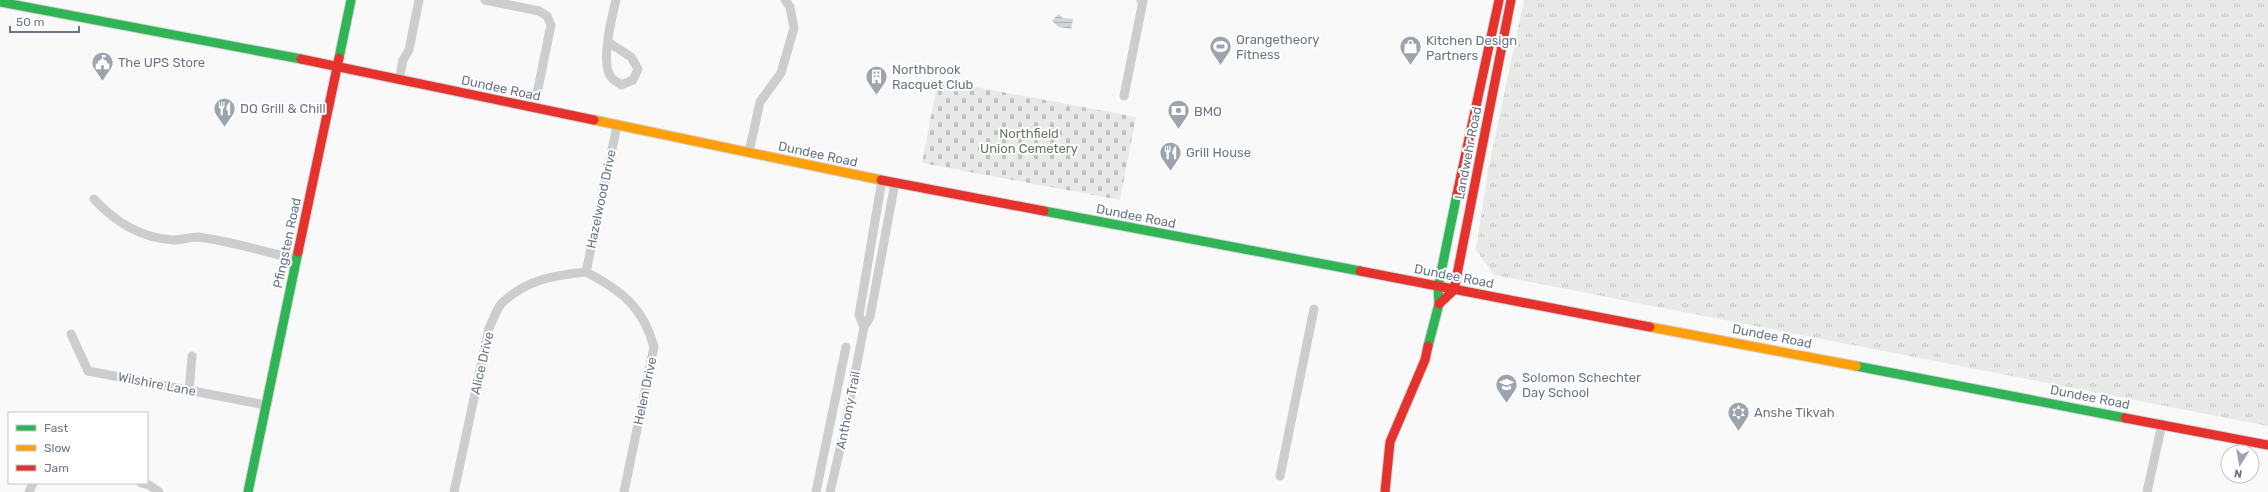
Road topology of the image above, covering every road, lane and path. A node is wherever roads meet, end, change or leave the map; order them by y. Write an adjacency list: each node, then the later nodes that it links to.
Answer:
1 (351, 0): 11 (main road, Pfingsten Road)
2 (419, 0): 12 (street)
3 (485, 0): 14 (street)
4 (616, 0): 10 (street)
5 (785, 0): 16 (street)
6 (1141, 0): 13 (street)
7 (1499, 0): 22 (main road, Landwehr Road)
8 (1511, 0): 23 (main road, Landwehr Road)
9 (0, 2): 11 (main road, Dundee Road)
10 (608, 42): 10 (street)
11 (337, 66): 12 (main road, Dundee Road); 20 (main road, Pfingsten Road)
12 (399, 80): 14 (main road, Dundee Road)
13 (1124, 96)
14 (534, 108): 15 (main road, Dundee Road)
15 (617, 126): 16 (main road, Dundee Road); 21 (street, Hazelwood Drive)
16 (749, 152): 17 (main road, Dundee Road)
17 (882, 180): 18 (main road, Dundee Road); 26 (street, Anthony Trail)
18 (895, 183): 22 (main road, Dundee Road); 26 (street, Anthony Trail)
19 (94, 199): 20 (street)
20 (297, 259): 31 (main road, Pfingsten Road)
21 (586, 272): 40 (street, Alice Drive); 41 (street, Helen Drive)
22 (1438, 286): 23 (main road, Dundee Road); 24 (main road, Landwehr Road)
23 (1454, 290): 24 (main road); 32 (main road, Dundee Road)
24 (1439, 304): 44 (main road, Landwehr Road)
25 (1314, 308): 36 (street)
26 (864, 327): 34 (street, Anthony Trail)
27 (72, 334): 30 (street, Wilshire Lane)
28 (846, 347): 33 (street, Anthony Trail)
29 (192, 356): 30 (street)
30 (189, 391): 31 (street, Wilshire Lane)
31 (266, 405): 39 (main road, Pfingsten Road)
32 (2162, 424): 35 (main road, Dundee Road); 45 (street)
33 (828, 432): 34 (street); 42 (street, Anthony Trail)
34 (843, 436): 43 (street, Anthony Trail)
35 (2268, 445)
36 (1280, 476)
37 (145, 484): 38 (street)
38 (159, 492)
39 (248, 492)
40 (454, 492)
41 (624, 492)
42 (816, 492)
43 (830, 492)
44 (1385, 492)
45 (2147, 492)

